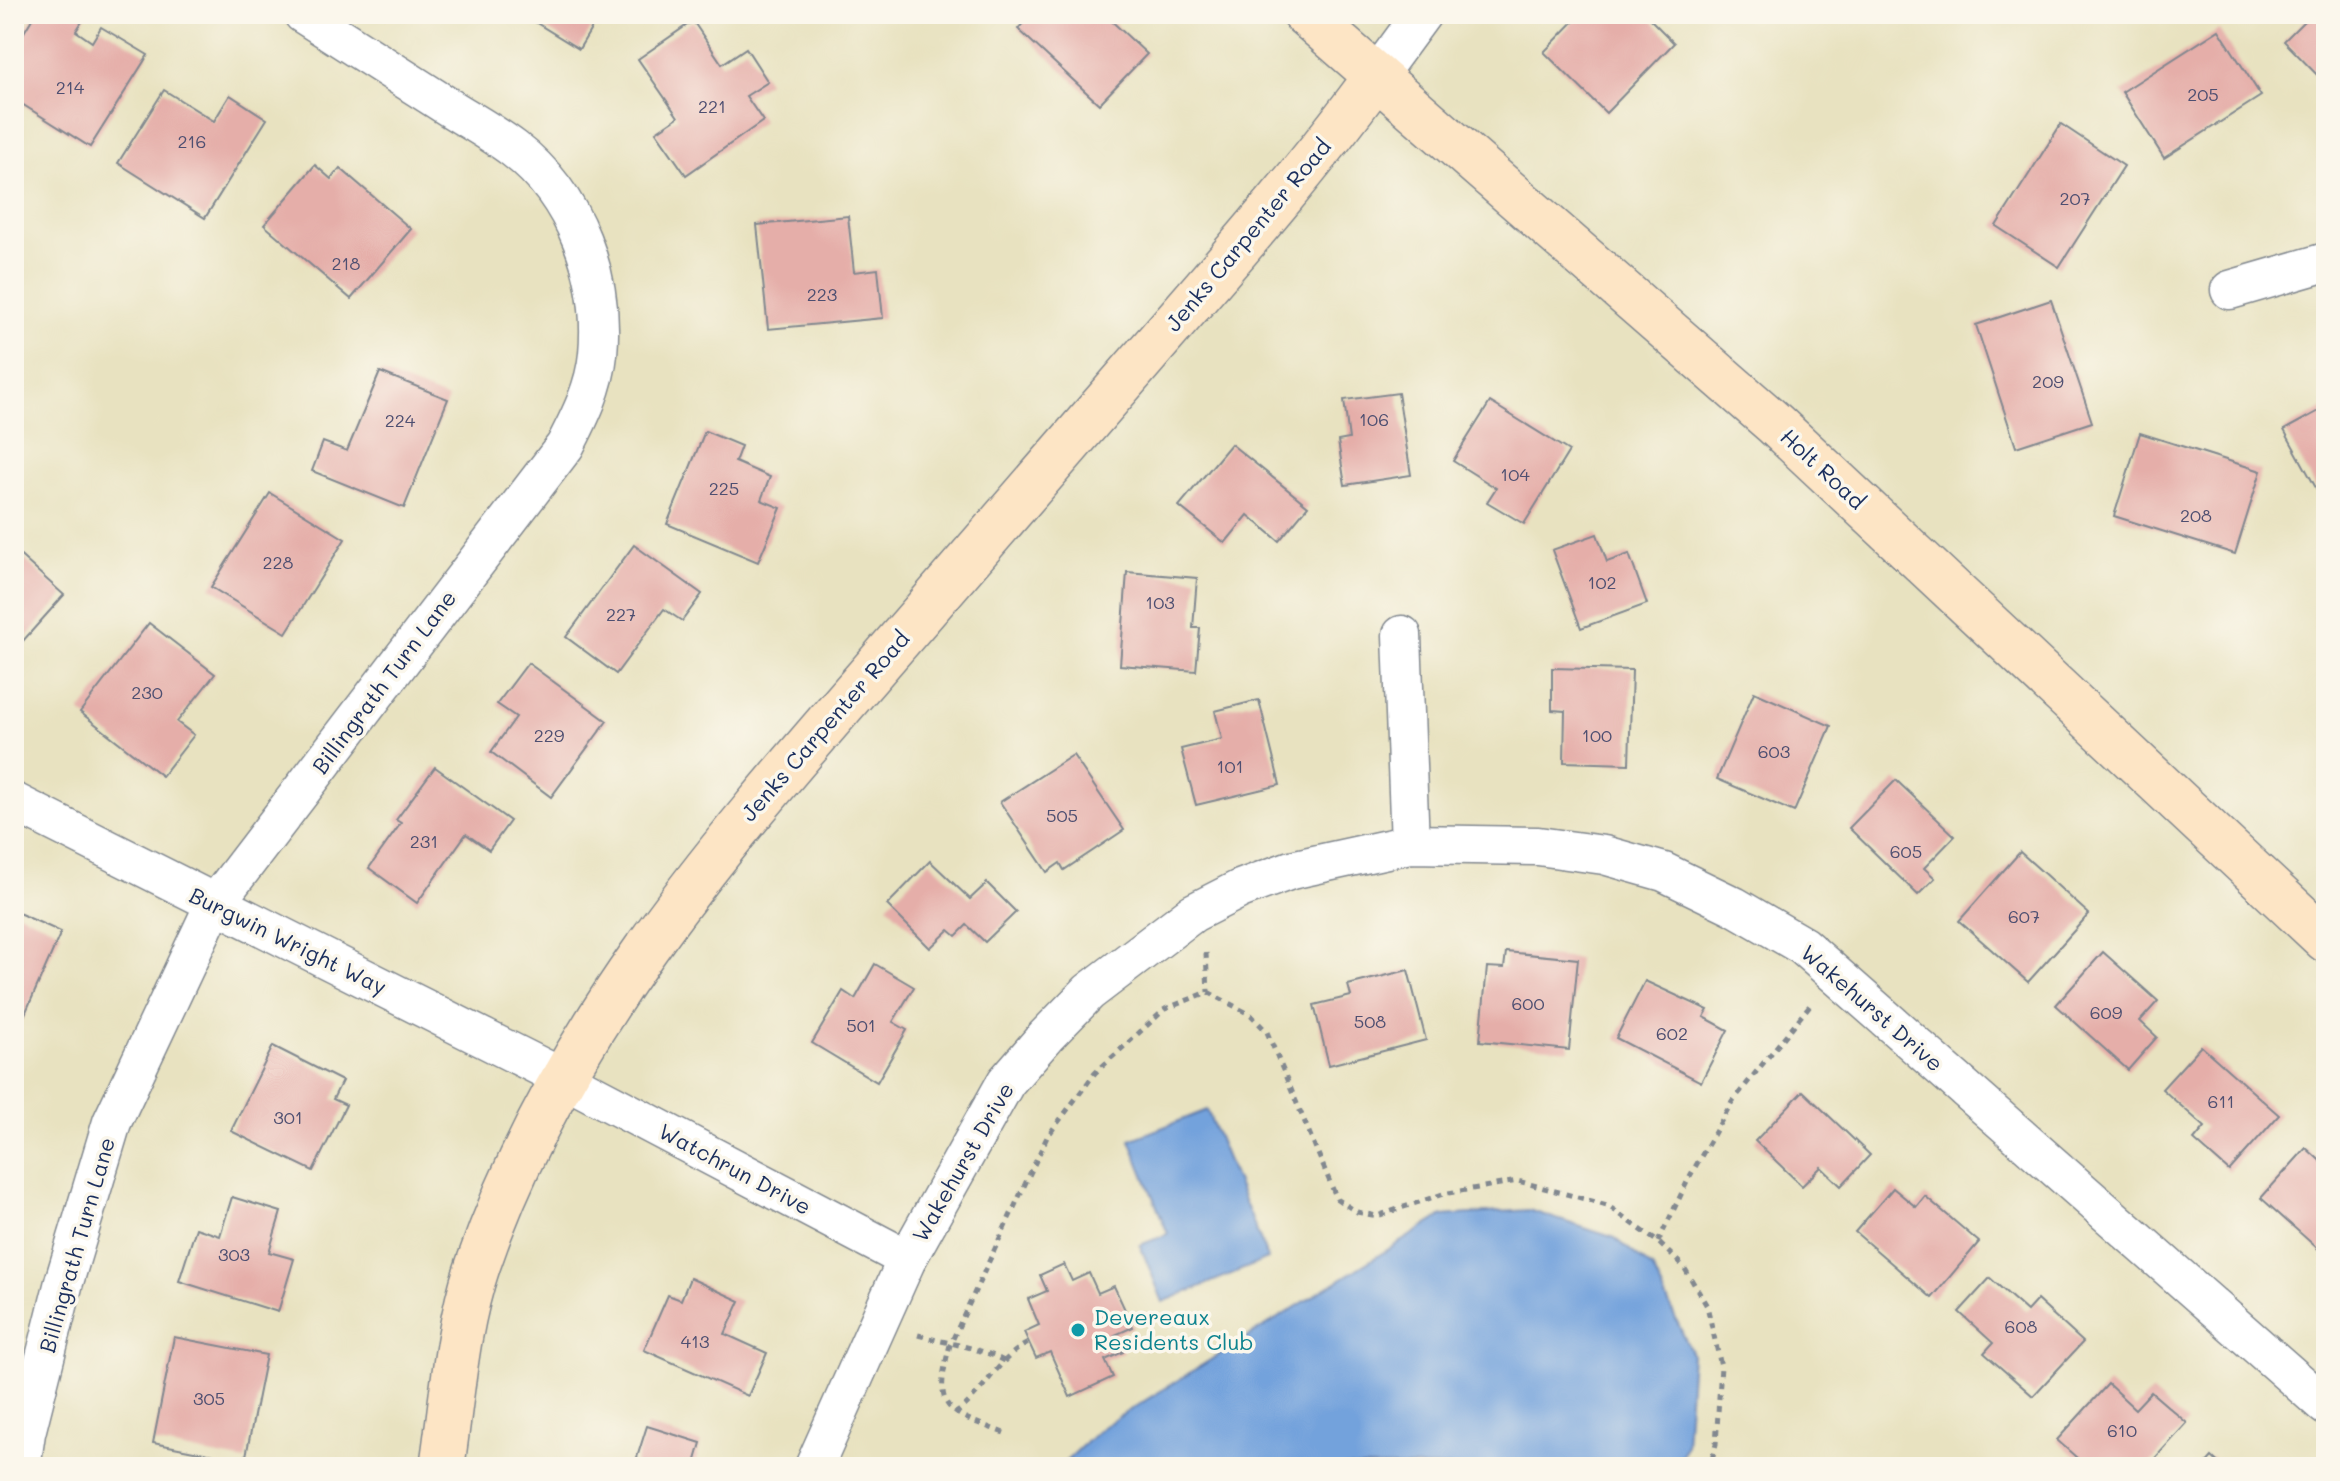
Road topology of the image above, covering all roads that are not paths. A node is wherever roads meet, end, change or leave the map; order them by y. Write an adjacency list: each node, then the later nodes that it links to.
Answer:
1 (303, 14): 10 (street, Billingrath Turn Lane)
2 (1305, 14): 4 (street, Holt Road)
3 (1422, 14): 4 (street)
4 (1375, 78): 11 (street, Holt Road); 12 (street, Jenks Carpenter Road)
5 (2326, 262): 6 (street)
6 (2230, 290)
7 (1402, 635): 9 (street)
8 (14, 802): 10 (street, Burgwin Wright Way)
9 (1410, 844): 13 (street, Wakehurst Drive); 14 (street, Wakehurst Drive)
10 (214, 905): 12 (street, Burgwin Wright Way); 15 (street, Billingrath Turn Lane)
11 (2326, 940)
12 (563, 1078): 13 (street, Watchrun Drive); 16 (street, Jenks Carpenter Road)
13 (907, 1259): 17 (street, Wakehurst Drive)
14 (2326, 1406)
15 (21, 1467)
16 (442, 1467)
17 (814, 1467)

